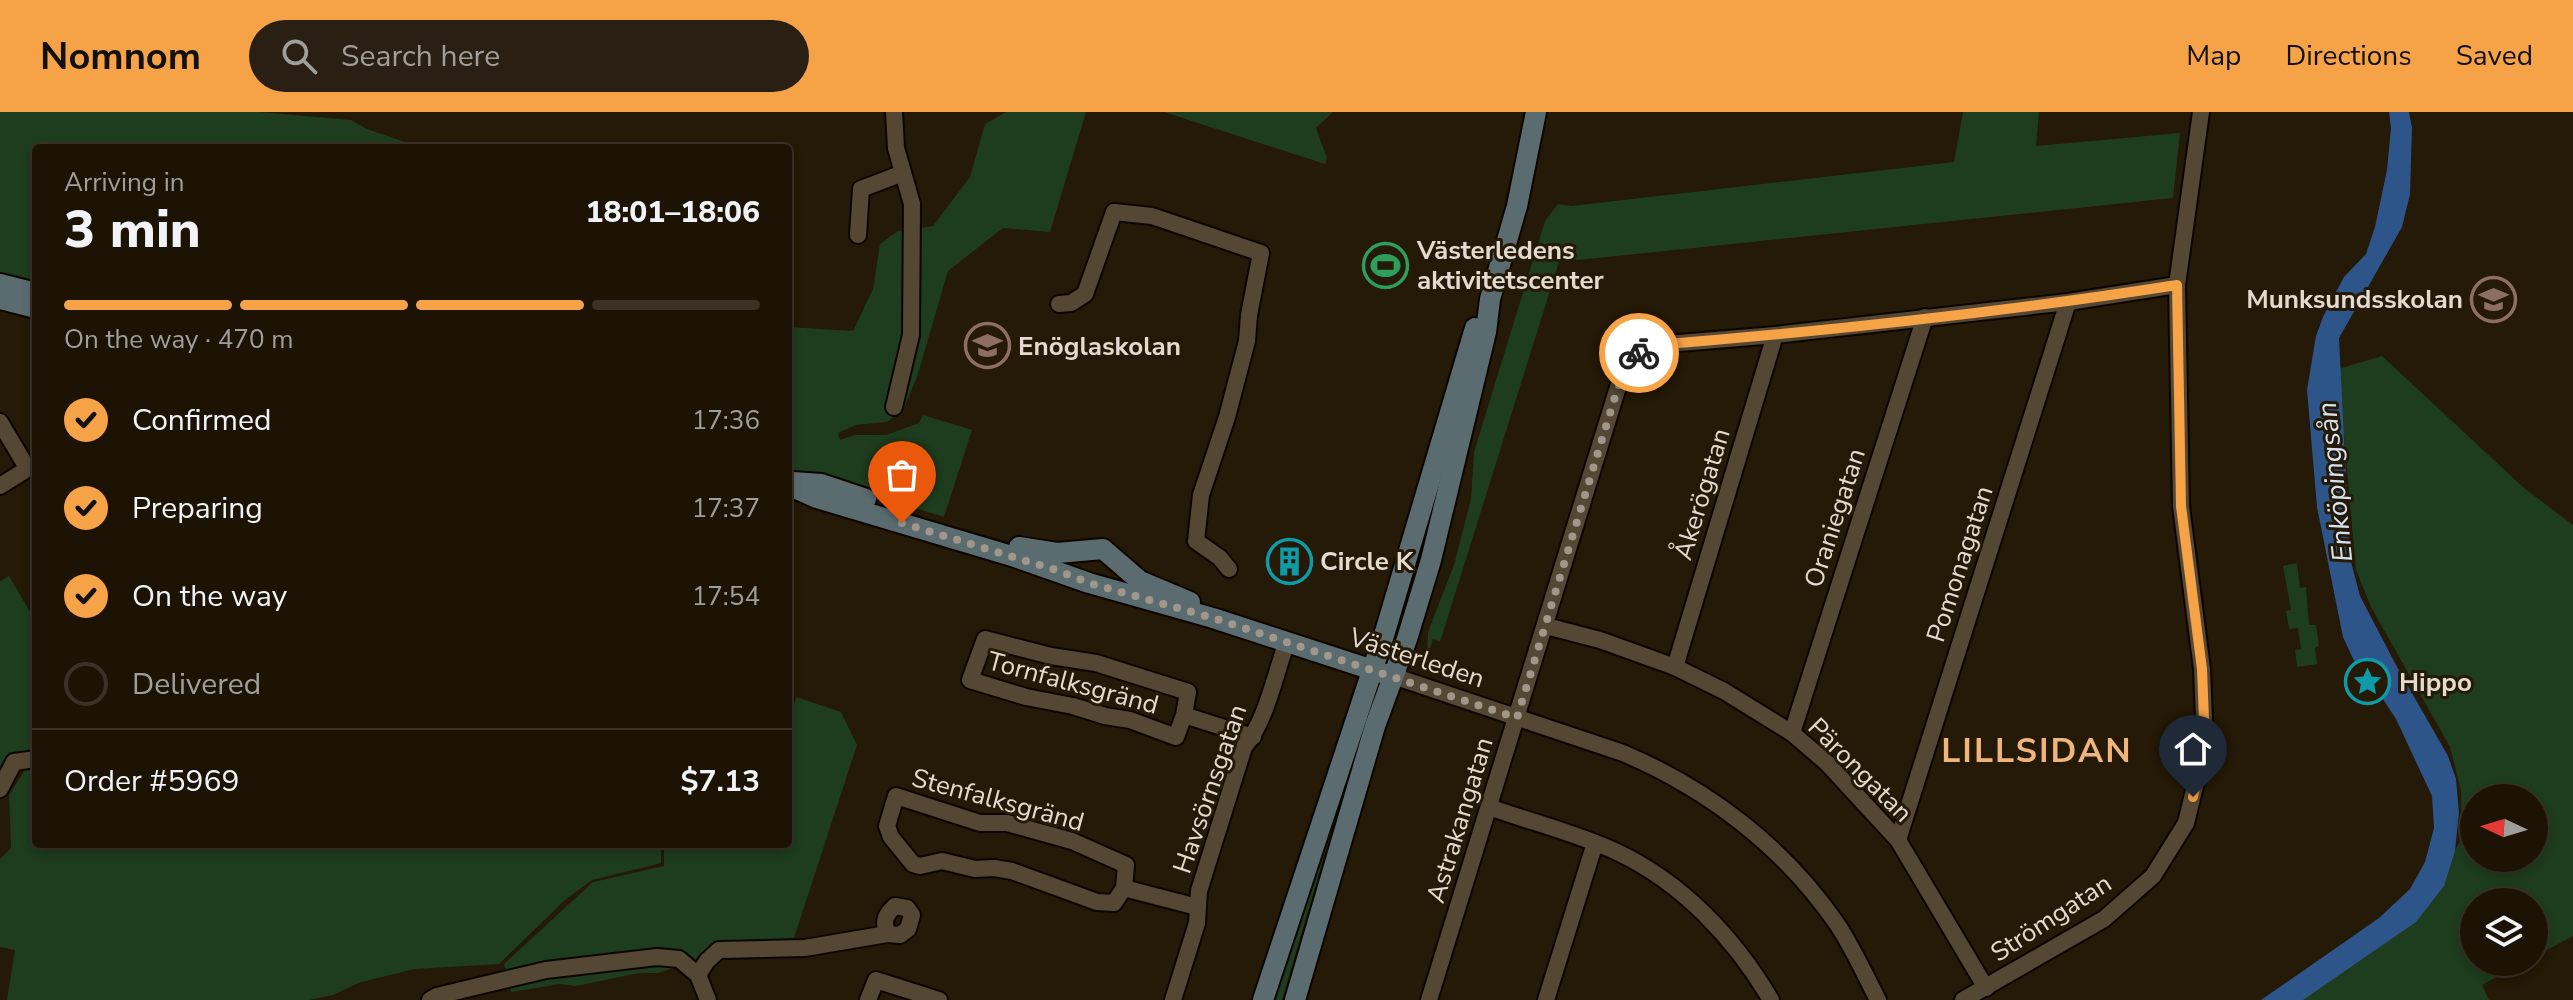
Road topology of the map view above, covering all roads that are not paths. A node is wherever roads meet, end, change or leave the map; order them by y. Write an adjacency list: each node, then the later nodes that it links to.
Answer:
1 (894, 112): 4 (street)
2 (1536, 112): 10 (main road)
3 (2201, 112): 7 (street, Strömgatan)
4 (903, 173): 5 (street); 16 (street)
5 (858, 235)
6 (0, 284): 8 (main road)
7 (2177, 285): 11 (street, Astrakangatan); 43 (street, Strömgatan)
8 (32, 292)
9 (0, 299): 13 (main road)
10 (1490, 299): 28 (main road); 29 (main road)
11 (2068, 302): 14 (street, Astrakangatan); 37 (street, Pomonagatan)
12 (1059, 304): 22 (street)
13 (32, 307)
14 (1925, 317): 15 (street, Astrakangatan); 32 (street, Oraniegatan)
15 (1775, 335): 25 (street, Astrakangatan); 27 (street, Åkerögatan)
16 (894, 407)
17 (0, 423): 20 (street)
18 (792, 483): 21 (main road, Västerleden)
19 (792, 485): 23 (main road, Västerleden)
20 (0, 486)
21 (1079, 551): 23 (main road); 24 (main road, Västerleden)
22 (1229, 569)
23 (1080, 580): 24 (main road, Västerleden)
24 (1213, 618): 26 (main road, Västerleden)
25 (1546, 626): 27 (street, Pärongatan); 31 (street, Astrakangatan)
26 (1287, 642): 28 (main road, Västerleden); 33 (street, Havsörnsgatan)
27 (1675, 667): 32 (street, Pärongatan)
28 (1372, 670): 29 (main road, Västerleden); 49 (main road)
29 (1393, 676): 31 (street, Västerleden); 50 (main road)
30 (1184, 715): 30 (street, Tornfalksgränd); 33 (street, Tornfalksgränd)
31 (1517, 718): 36 (street, Astrakangatan); 54 (street, Västerleden)
32 (1792, 733): 37 (street, Pärongatan)
33 (1253, 737): 40 (street, Havsörnsgatan)
34 (32, 760): 35 (street)
35 (0, 789)
36 (1489, 807): 38 (street); 51 (street, Astrakangatan)
37 (1898, 840): 43 (street, Pärongatan)
38 (1595, 843): 52 (street); 53 (street)
39 (1124, 888): 39 (street, Stenfalksgränd); 40 (street)
40 (1197, 907): 48 (street, Havsörnsgatan)
41 (887, 934): 42 (street)
42 (698, 975): 44 (street); 45 (street)
43 (1986, 988): 55 (street, Strömgatan)
44 (430, 1000)
45 (708, 1000)
46 (868, 1000): 47 (street)
47 (939, 1000)
48 (1173, 1000)
49 (1263, 1000)
50 (1295, 1000)
51 (1429, 1000)
52 (1546, 1000)
53 (1771, 1000)
54 (1878, 1000)
55 (1963, 1000)

